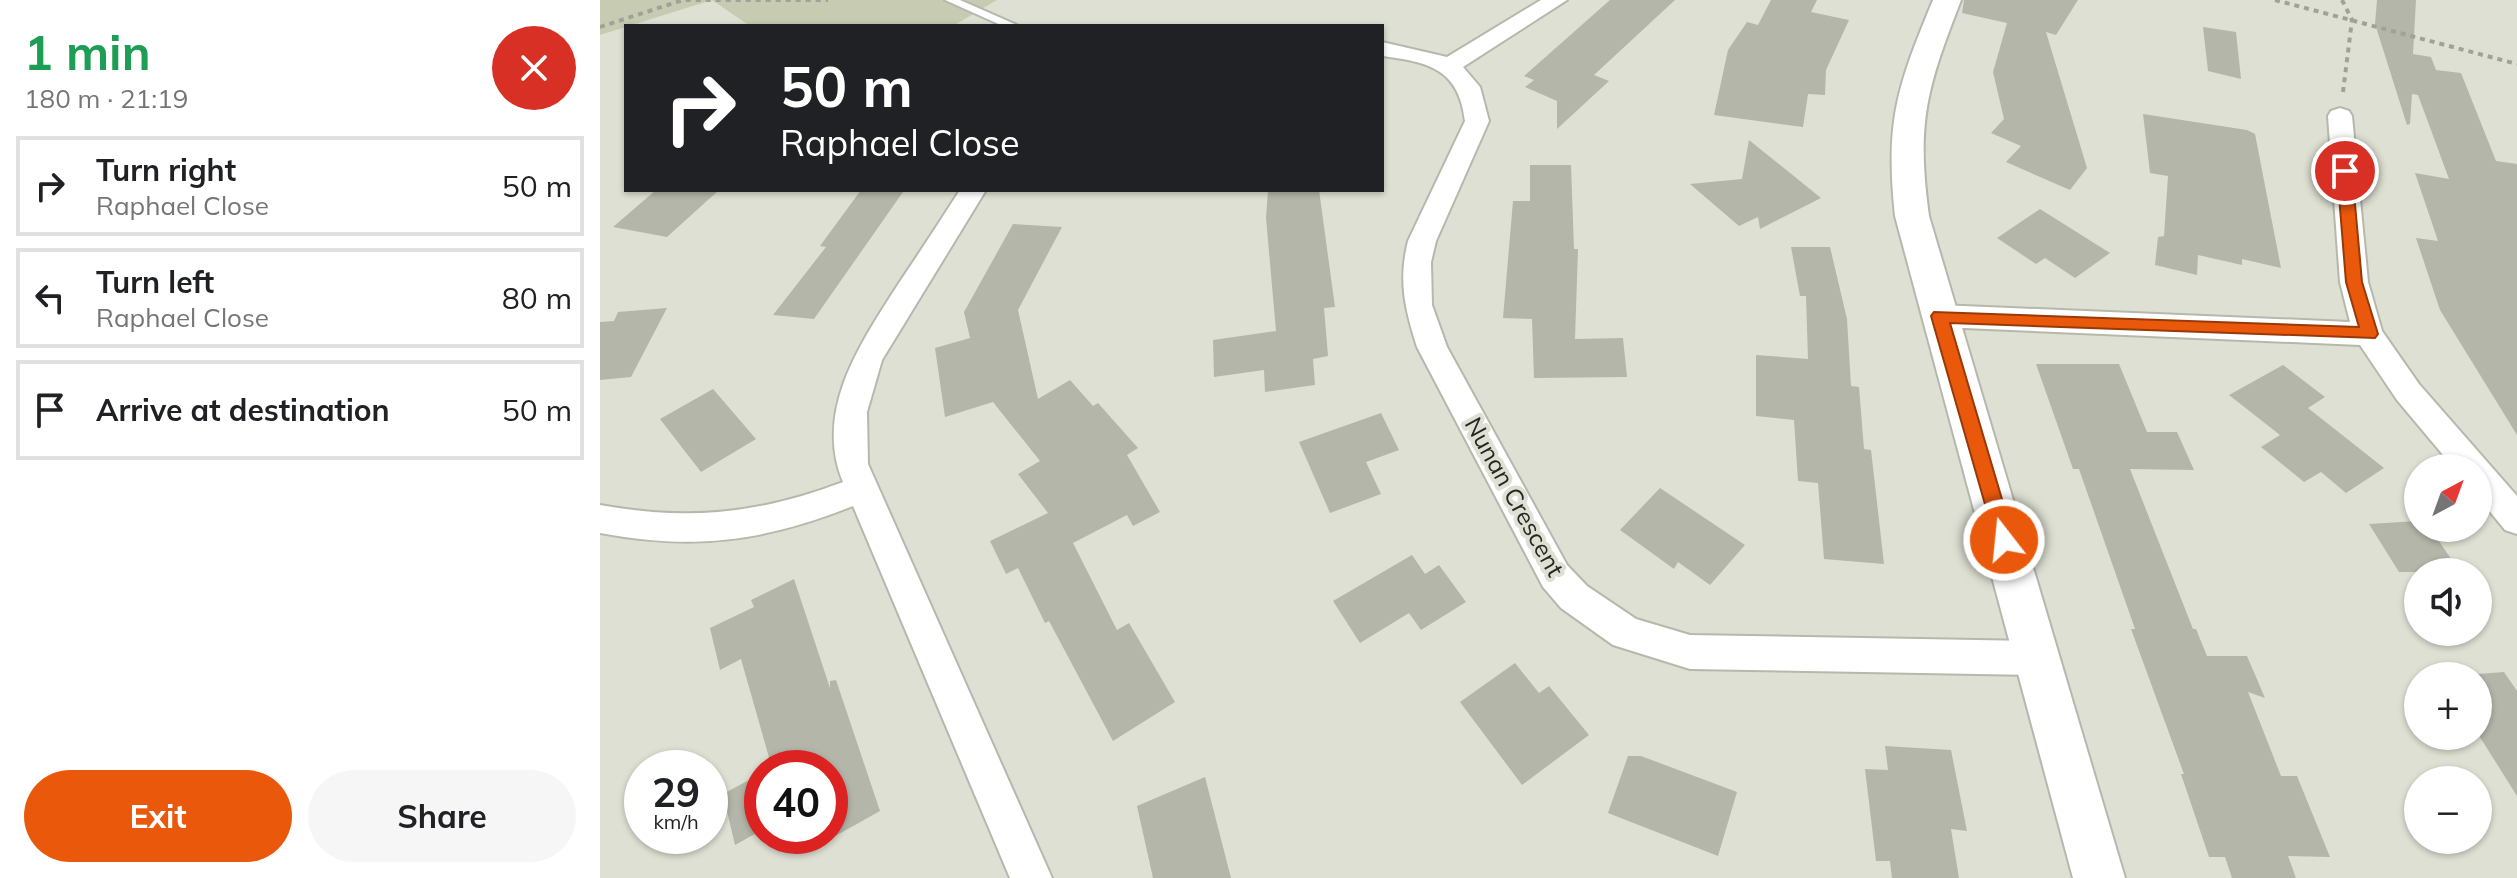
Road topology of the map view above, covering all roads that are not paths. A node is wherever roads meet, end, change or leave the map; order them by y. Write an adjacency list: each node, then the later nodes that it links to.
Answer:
1 (951, 0): 4 (lane)
2 (1556, 0): 6 (street)
3 (1947, 0): 9 (street)
4 (1008, 24)
5 (1384, 49): 6 (street, Nunan Crescent)
6 (1448, 66): 16 (street, Nunan Crescent)
7 (2340, 116): 10 (street)
8 (972, 192): 12 (street)
9 (1940, 316): 10 (street); 16 (street)
10 (2369, 334): 11 (street)
11 (2461, 454)
12 (861, 489): 14 (street); 17 (street)
13 (2492, 491): 15 (street)
14 (600, 519)
15 (2517, 520)
16 (2037, 658): 18 (street)
17 (1031, 878)
18 (2099, 878)

